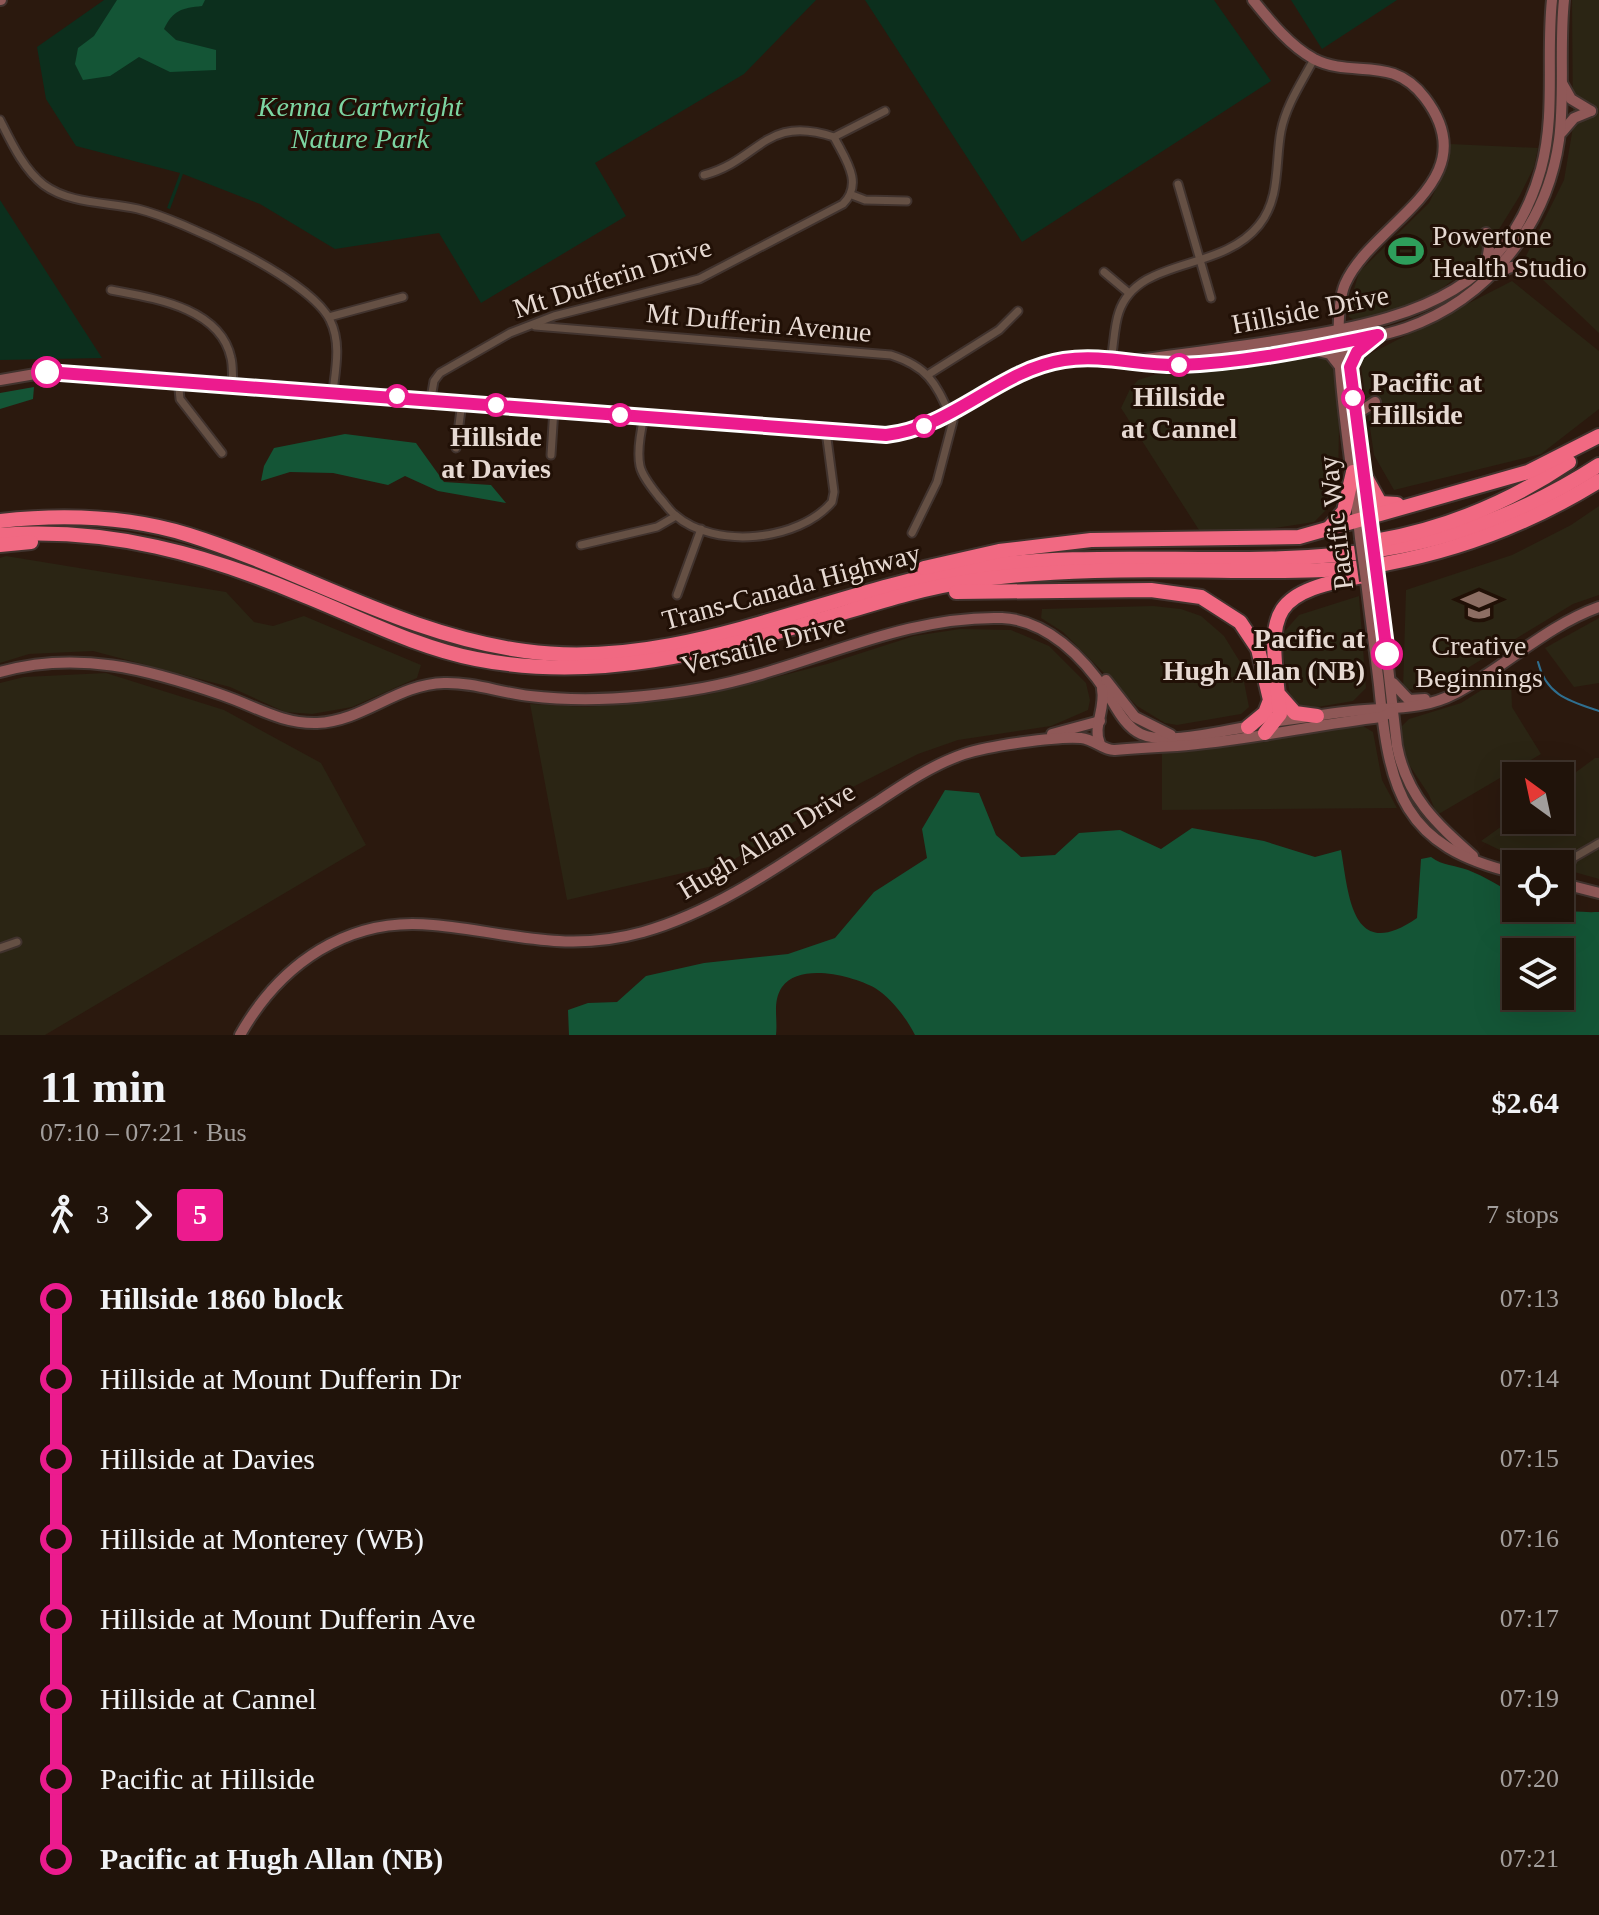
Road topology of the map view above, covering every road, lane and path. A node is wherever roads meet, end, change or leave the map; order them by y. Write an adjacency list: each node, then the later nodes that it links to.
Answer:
1 (1253, 0): 4 (main road, Pacific Way)
2 (1552, 0): 16 (main road, Hillside Drive)
3 (1564, 0): 5 (main road, Hillside Drive)
4 (1314, 59): 15 (street); 27 (main road, Pacific Way)
5 (1561, 80): 8 (main road, Hillside Drive); 8 (main road)
6 (885, 111): 9 (street)
7 (0, 120): 25 (street)
8 (1560, 136): 19 (main road, Hillside Drive)
9 (834, 137): 10 (street); 12 (street)
10 (704, 175)
11 (1178, 184): 15 (street)
12 (852, 195): 13 (street); 26 (street, Mt Dufferin Drive)
13 (907, 201)
14 (1486, 233): 16 (main road)
15 (1198, 261): 21 (street); 23 (street)
16 (1486, 263): 27 (main road, Hillside Drive)
17 (1528, 269): 19 (main road)
18 (1104, 272): 21 (street)
19 (1490, 277): 28 (main road, Hillside Drive)
20 (111, 290): 37 (street)
21 (1129, 293): 31 (street)
22 (403, 297): 25 (street)
23 (1211, 298)
24 (1018, 311): 34 (street)
25 (329, 317): 38 (street)
26 (532, 325): 34 (street, Mt Dufferin Avenue); 40 (street, Mt Dufferin Drive)
27 (1341, 330): 29 (main road, Pacific Way); 32 (main road, Hillside Drive)
28 (1378, 335): 29 (main road, Hillside Drive); 33 (main road)
29 (1342, 342): 30 (main road, Hillside Drive); 33 (main road, Pacific Way)
30 (1305, 348): 32 (main road, Hillside Drive); 33 (main road)
31 (1111, 360): 32 (main road, Hillside Drive); 43 (main road, Hillside Drive)
32 (1136, 360)
33 (1346, 369): 39 (main road, Pacific Way); 52 (main road, Pacific Way)
34 (929, 374): 43 (street)
35 (178, 379): 36 (main road, Hillside Drive); 37 (main road, Hillside Drive); 49 (street)
36 (0, 380)
37 (233, 384): 38 (main road, Hillside Drive)
38 (333, 391): 40 (main road, Hillside Drive)
39 (1352, 392): 45 (main road, Pacific Way); 45 (main road)
40 (431, 398): 41 (main road, Hillside Drive)
41 (462, 402): 42 (main road, Hillside Drive); 48 (street)
42 (554, 409): 44 (main road, Hillside Drive); 50 (street)
43 (949, 413): 46 (main road, Hillside Drive); 63 (street)
44 (644, 417): 46 (main road, Hillside Drive); 57 (street)
45 (1356, 422): 52 (main road, Pacific Way)
46 (826, 431): 61 (street)
47 (1599, 439): 54 (highway); 68 (highway)
48 (456, 448)
49 (222, 453)
50 (551, 455)
51 (1599, 465): 68 (highway, Trans-Canada Highway)
52 (1359, 474): 54 (highway); 59 (main road, Pacific Way); 62 (highway)
53 (1599, 481): 58 (highway, Trans-Canada Highway)
54 (1433, 497): 59 (highway)
55 (0, 513): 56 (highway)
56 (45, 516): 60 (highway, Trans-Canada Highway); 70 (highway, Trans-Canada Highway)
57 (676, 516): 61 (street); 67 (street)
58 (1535, 517): 71 (highway, Trans-Canada Highway); 78 (highway)
59 (1364, 518): 62 (highway); 75 (main road, Pacific Way, bridge); 76 (main road, Pacific Way, bridge)
60 (0, 521)
61 (701, 529): 69 (street)
62 (1323, 531): 70 (highway)
63 (912, 533)
64 (0, 535): 65 (highway, Trans-Canada Highway)
65 (95, 535): 66 (highway); 71 (highway, Trans-Canada Highway)
66 (0, 545)
67 (581, 545)
68 (1244, 557): 70 (highway, Trans-Canada Highway)
69 (677, 595)
70 (838, 600)
71 (877, 603): 86 (highway)
72 (1599, 607): 79 (main road)
73 (1091, 670): 74 (main road, Versatile Drive); 77 (main road, Versatile Drive); 88 (main road)
74 (0, 672)
75 (1391, 678): 79 (main road); 81 (main road, Pacific Way)
76 (1378, 681): 80 (main road); 82 (main road, Pacific Way)
77 (1101, 684): 84 (main road); 85 (main road, Versatile Drive)
78 (1277, 688): 83 (highway); 87 (highway)
79 (1455, 693): 81 (main road)
80 (1354, 711): 82 (main road); 83 (main road)
81 (1394, 711): 82 (main road); 92 (main road, Pacific Way)
82 (1381, 713): 87 (main road); 93 (main road, Pacific Way)
83 (1317, 716): 87 (main road)
84 (1100, 721): 85 (main road); 89 (main road, Hugh Allan Drive); 90 (main road)
85 (1127, 722): 88 (main road); 91 (main road)
86 (1248, 727): 87 (main road); 88 (main road)
87 (1271, 728): 91 (main road)
88 (1177, 737)
89 (1016, 743): 90 (main road, Hugh Allan Drive); 102 (main road, Hugh Allan Drive)
90 (1100, 744): 91 (main road)
91 (1124, 747)
92 (1433, 821): 93 (main road); 96 (main road, Pacific Way)
93 (1424, 829): 96 (main road, Pacific Way)
94 (1599, 843): 95 (street)
95 (1574, 857)
96 (1478, 859): 97 (main road, Pacific Way)
97 (1502, 868)
98 (1574, 887): 99 (main road)
99 (1599, 893)
100 (17, 942): 101 (street)
101 (0, 948)
102 (240, 1035)

